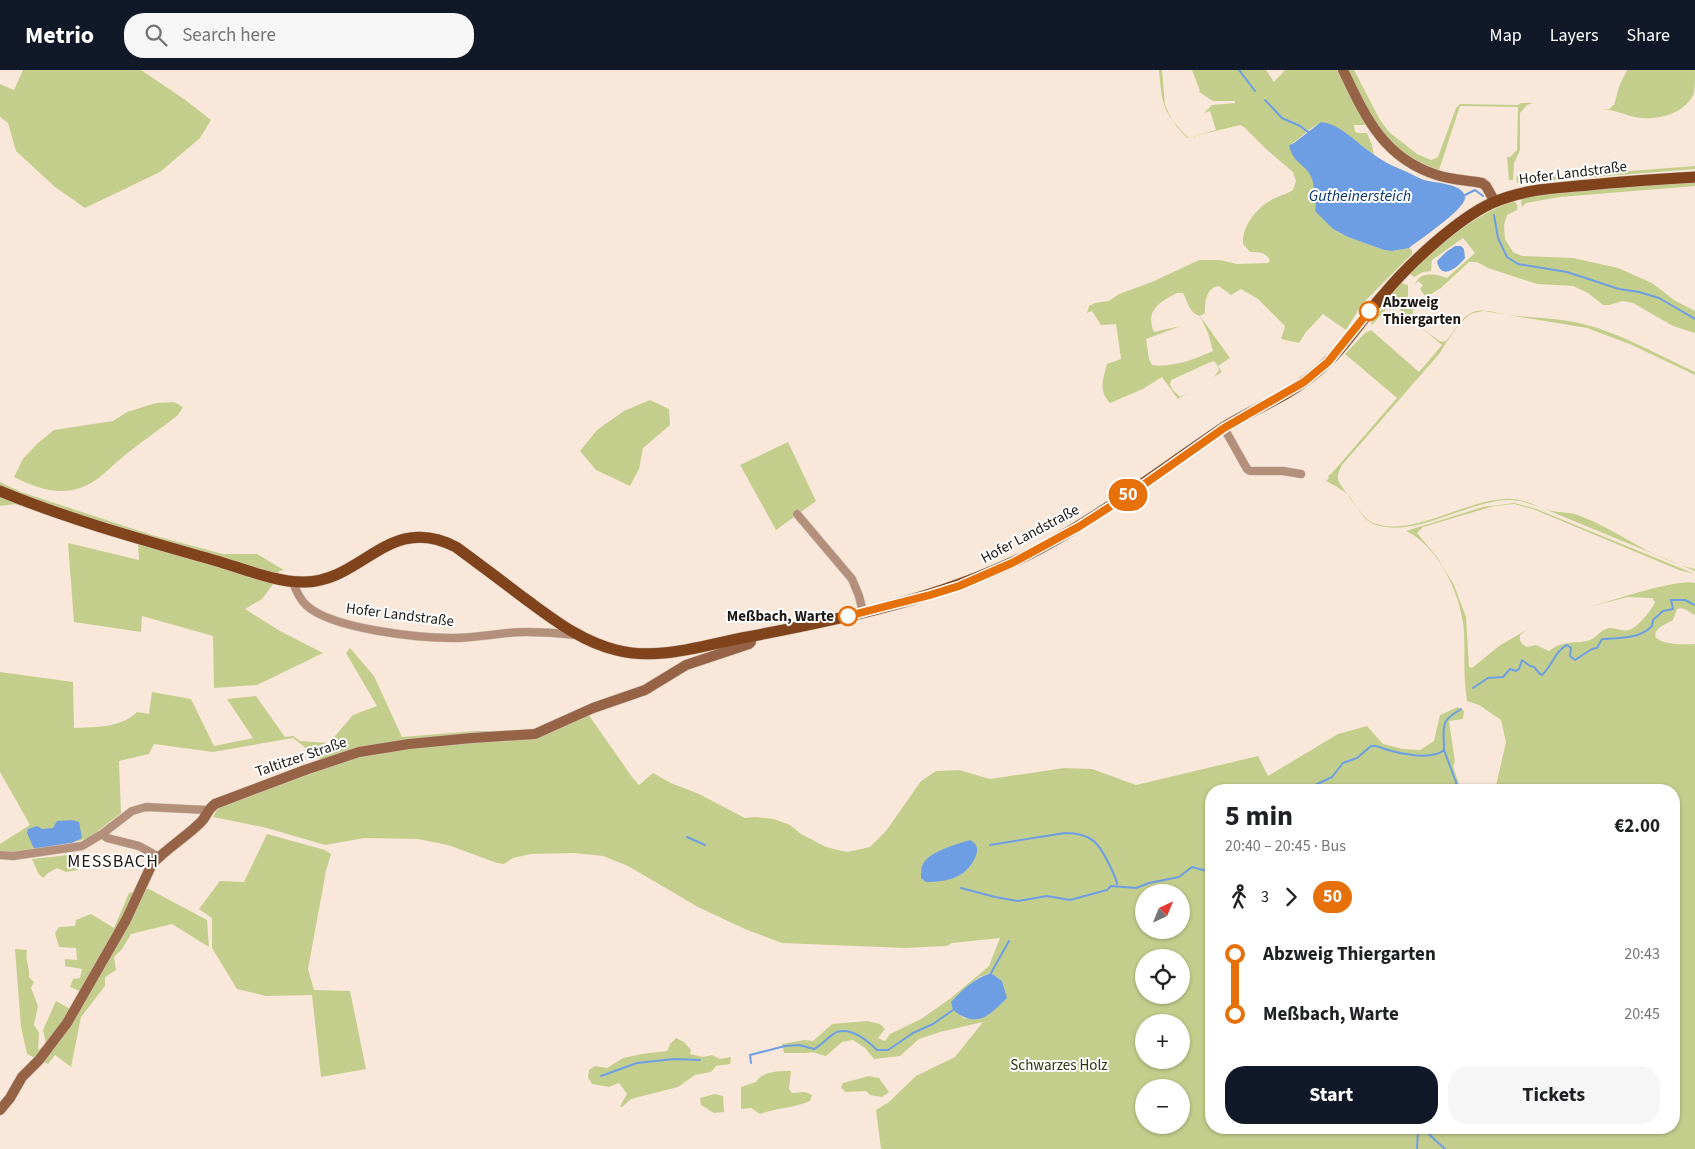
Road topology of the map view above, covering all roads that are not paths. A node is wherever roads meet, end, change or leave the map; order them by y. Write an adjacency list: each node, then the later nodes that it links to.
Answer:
1 (1343, 70): 3 (street)
2 (1695, 176): 3 (main road, Hofer Landstraße)
3 (1496, 202): 4 (main road, Hofer Landstraße)
4 (1224, 428): 5 (street); 9 (main road, Hofer Landstraße)
5 (1302, 474)
6 (0, 491): 8 (main road)
7 (797, 514): 9 (street)
8 (293, 582): 10 (street, Hofer Landstraße); 10 (main road, Hofer Landstraße)
9 (863, 612): 11 (main road, Hofer Landstraße)
10 (576, 635): 11 (main road, Hofer Landstraße)
11 (752, 637): 12 (street, Taltitzer Straße)
12 (207, 810): 13 (street); 15 (street, Taltitzer Straße)
13 (102, 834): 14 (street); 15 (street)
14 (0, 855)
15 (159, 857): 16 (street, Taltitzer Straße)
16 (0, 1110)

